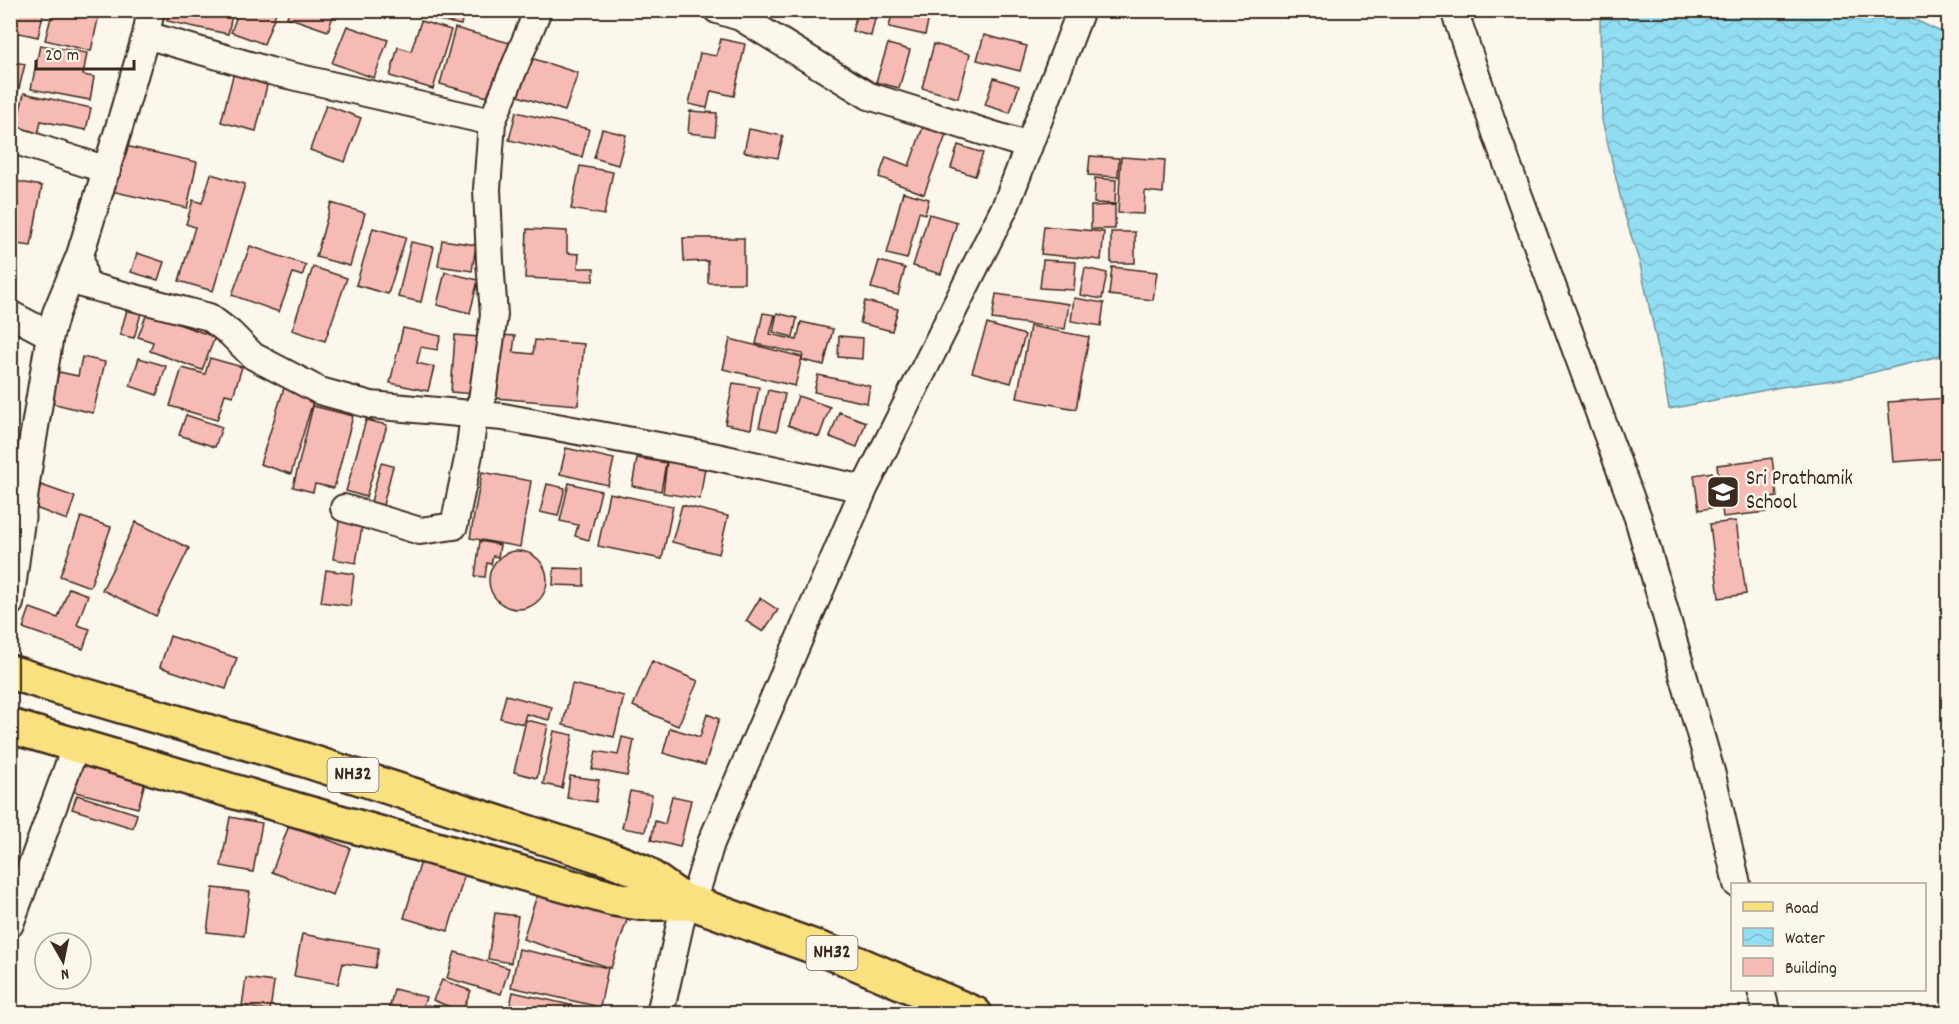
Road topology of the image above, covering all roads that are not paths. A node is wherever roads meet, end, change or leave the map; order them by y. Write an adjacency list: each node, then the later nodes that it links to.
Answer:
1 (538, 10): 6 (street)
2 (717, 10): 8 (street)
3 (1081, 10): 8 (street)
4 (1454, 10): 20 (street)
5 (149, 23): 6 (street); 9 (street)
6 (492, 122): 13 (street)
7 (10, 139): 9 (street)
8 (1029, 146): 14 (street)
9 (107, 170): 10 (street)
10 (80, 255): 12 (street); 13 (street)
11 (10, 314): 12 (street)
12 (50, 335): 16 (street)
13 (474, 415): 14 (street); 15 (street)
14 (864, 489): 21 (street)
15 (344, 508)
16 (10, 603)
17 (10, 672): 21 (main road, NH32)
18 (10, 726): 19 (main road, NH32)
19 (76, 745): 21 (main road, NH32); 22 (street)
20 (1737, 883)
21 (689, 903): 24 (street); 25 (main road, NH32)
22 (10, 924)
23 (1761, 991): 26 (street)
24 (660, 1014)
25 (975, 1014)
26 (1767, 1014)

